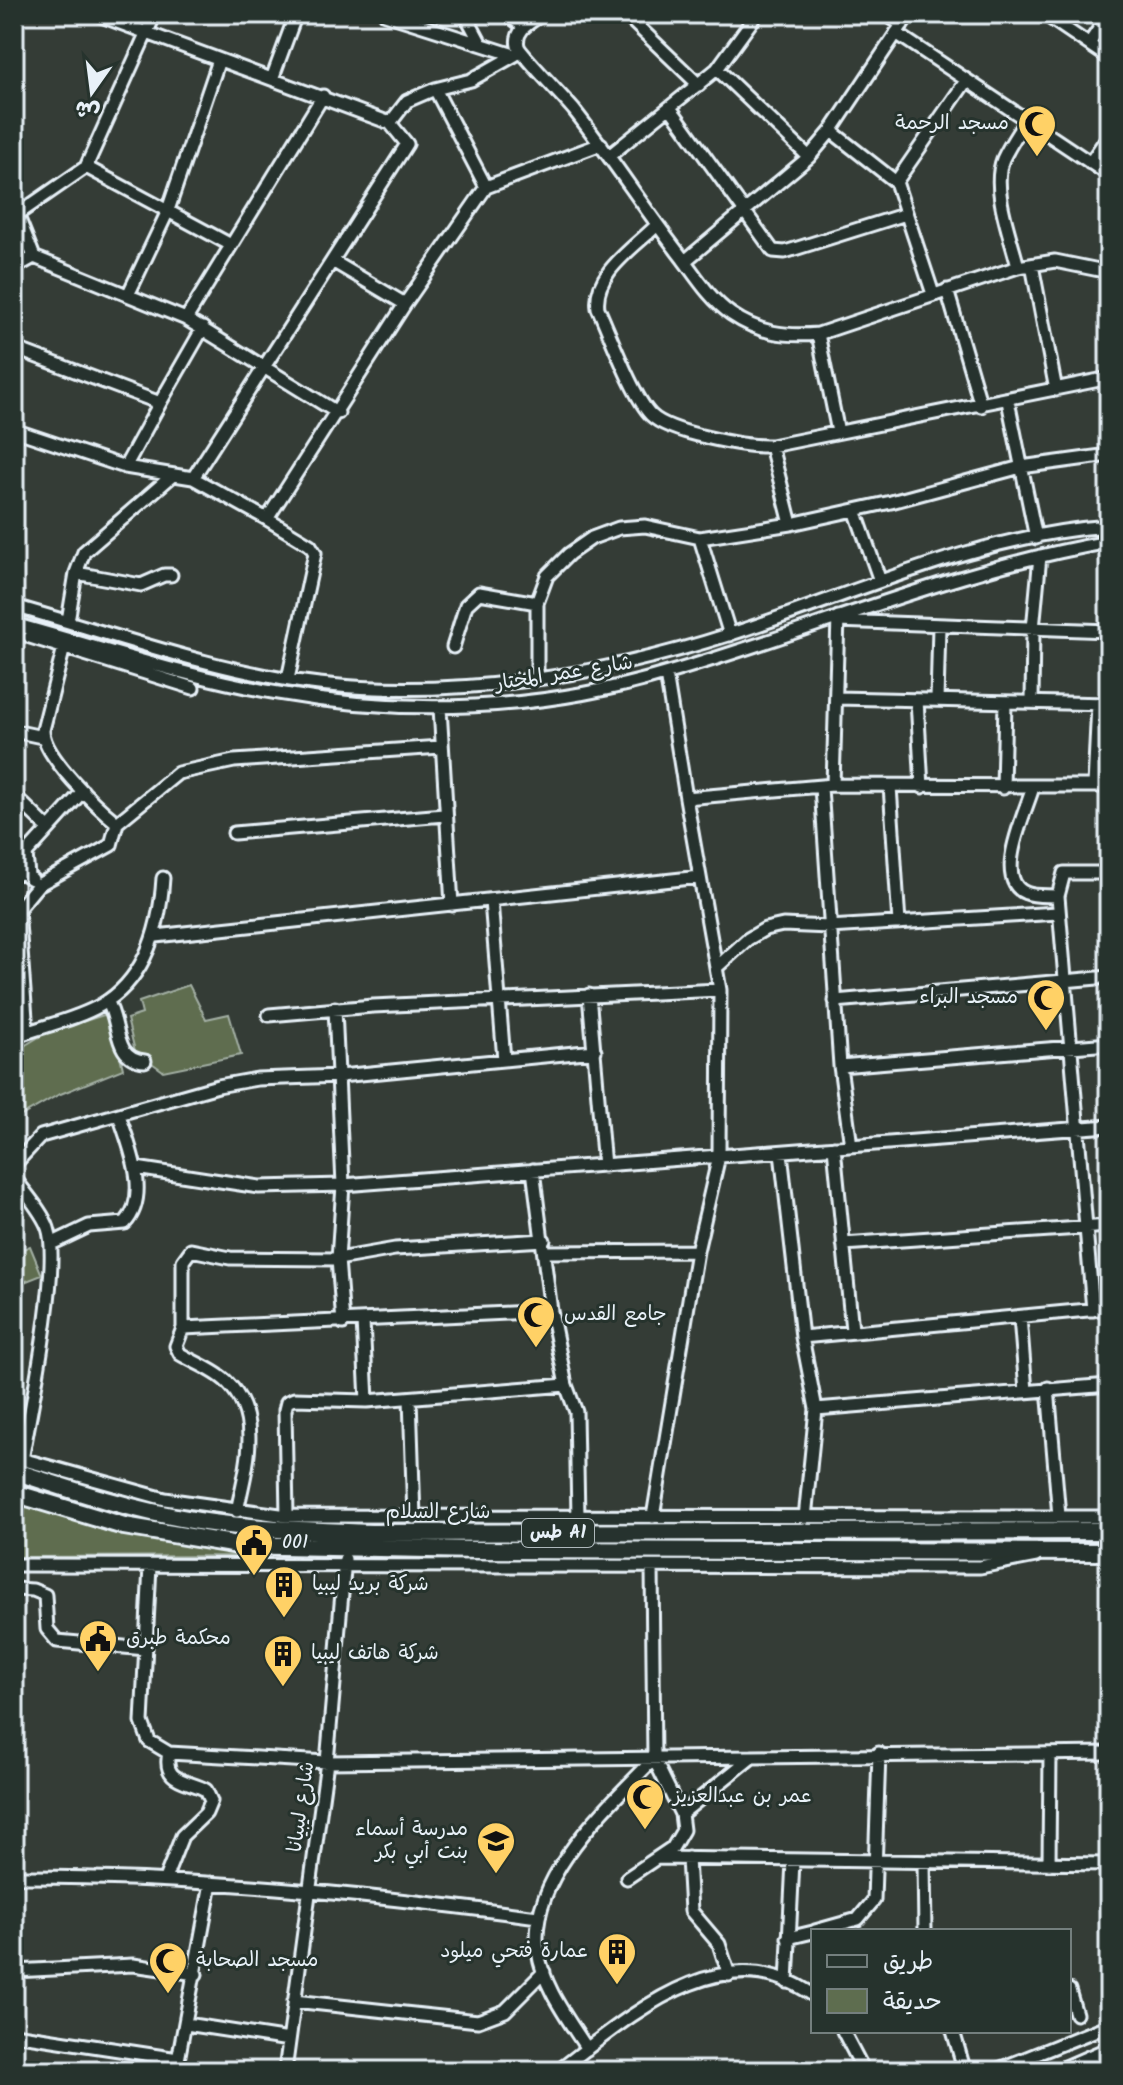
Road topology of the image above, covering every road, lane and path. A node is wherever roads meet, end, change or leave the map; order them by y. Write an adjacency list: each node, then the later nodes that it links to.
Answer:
1 (96, 14): 16 (street)
2 (155, 14): 16 (street)
3 (296, 14): 24 (street)
4 (385, 14): 17 (street)
5 (465, 14): 17 (street)
6 (507, 14): 14 (street)
7 (542, 14): 14 (street)
8 (625, 14): 26 (street)
9 (757, 14): 23 (street)
10 (886, 14): 15 (street)
11 (909, 14): 15 (street)
12 (1044, 14): 18 (street)
13 (1109, 14): 18 (street)
14 (524, 27): 20 (street)
15 (899, 29): 25 (street); 32 (street)
16 (147, 32): 22 (street); 38 (street)
17 (481, 44): 19 (street)
18 (1089, 44): 21 (street)
19 (511, 54): 20 (street); 27 (street)
20 (527, 58): 34 (street)
21 (1109, 58)
22 (219, 60): 24 (street); 43 (street)
23 (717, 69): 26 (street); 36 (street)
24 (272, 79): 28 (street)
25 (966, 81): 30 (street); 40 (street)
26 (699, 85): 29 (street)
27 (435, 89): 31 (street); 41 (street)
28 (323, 96): 31 (street); 47 (street)
29 (671, 109): 35 (street); 44 (street)
30 (1026, 120): 37 (street); 52 (street)
31 (390, 123): 50 (street)
32 (831, 131): 36 (street); 40 (street)
33 (1109, 135): 37 (street)
34 (601, 144): 35 (street); 41 (street)
35 (609, 156): 46 (street)
36 (809, 157): 44 (street)
37 (1090, 163): 39 (street)
38 (86, 167): 42 (street); 43 (street)
39 (1109, 175)
40 (896, 182): 45 (street)
41 (486, 187): 58 (street)
42 (16, 210): 48 (street)
43 (167, 213): 47 (street); 56 (street)
44 (744, 213): 45 (street); 49 (street)
45 (906, 214): 57 (street)
46 (657, 225): 49 (street); 72 (street)
47 (231, 245): 59 (street)
48 (34, 257): 53 (street); 56 (street)
49 (685, 261): 61 (street)
50 (334, 262): 58 (street); 63 (street)
51 (1032, 265): 52 (street); 54 (street); 65 (street)
52 (1018, 267): 55 (street)
53 (14, 268)
54 (1109, 272)
55 (947, 290): 57 (street); 68 (street)
56 (129, 293): 59 (street)
57 (933, 294): 61 (street)
58 (405, 304): 69 (street)
59 (186, 319): 60 (street)
60 (203, 328): 63 (street); 67 (street)
61 (818, 334): 71 (street)
62 (14, 348): 67 (street)
63 (266, 369): 69 (street); 77 (street)
64 (1109, 378): 65 (street)
65 (1056, 390): 66 (street)
66 (1008, 401): 68 (street); 75 (street)
67 (160, 403): 74 (street)
68 (981, 406): 71 (street)
69 (338, 413): 79 (street)
70 (14, 430): 74 (street)
71 (838, 432): 72 (street)
72 (771, 446): 80 (street)
73 (1109, 455): 75 (street)
74 (125, 467): 76 (street)
75 (1021, 467): 78 (street); 83 (street)
76 (173, 475): 77 (street); 87 (street)
77 (193, 478): 79 (street)
78 (855, 510): 80 (street); 89 (street)
79 (267, 519): 103 (street)
80 (791, 524): 82 (street)
81 (1109, 526): 83 (street, شارع عمر المختار)
82 (700, 538): 91 (street); 99 (street)
83 (1036, 538): 86 (street, شارع عمر المختار)
84 (1109, 542): 85 (street, شارع عمر المختار)
85 (1040, 556): 90 (street, شارع عمر المختار); 97 (street)
86 (930, 564): 89 (street, شارع عمر المختار); 90 (street)
87 (76, 573): 88 (street); 94 (street)
88 (171, 575)
89 (880, 581): 99 (street, شارع عمر المختار)
90 (936, 584): 93 (street, شارع عمر المختار)
91 (537, 603): 101 (street); 104 (street)
92 (18, 607): 94 (street, شارع عمر المختار); 96 (street)
93 (838, 619): 95 (street); 102 (street, شارع عمر المختار); 106 (street)
94 (68, 621): 103 (street, شارع عمر المختار)
95 (939, 626): 97 (street); 108 (street)
96 (15, 627): 100 (street); 112 (street, شارع عمر المختار)
97 (1033, 629): 98 (street); 110 (street)
98 (1109, 631)
99 (730, 635): 104 (street, شارع عمر المختار)
100 (64, 647): 105 (street); 114 (street)
101 (453, 647)
102 (666, 674): 112 (street, شارع عمر المختار); 125 (street)
103 (288, 679): 104 (street, شارع عمر المختار)
104 (537, 679)
105 (193, 688)
106 (837, 698): 107 (street); 116 (street)
107 (917, 700): 108 (street); 120 (street)
108 (937, 700): 109 (street)
109 (1005, 702): 110 (street); 122 (street)
110 (1032, 702): 111 (street)
111 (1103, 704): 118 (street)
112 (440, 708): 115 (street)
113 (14, 731): 114 (street)
114 (42, 737): 123 (street)
115 (441, 747): 126 (street); 127 (street)
116 (827, 786): 117 (street); 125 (street); 142 (street)
117 (890, 786): 120 (street); 141 (street)
118 (1094, 786): 119 (street); 121 (street)
119 (1109, 786)
120 (922, 787): 122 (street)
121 (1033, 787): 122 (street); 136 (street)
122 (1003, 788)
123 (83, 791): 127 (street); 128 (street)
124 (14, 795): 128 (street)
125 (686, 798): 133 (street)
126 (444, 815): 129 (street); 138 (street)
127 (117, 823): 135 (street)
128 (48, 828): 132 (street)
129 (234, 833)
130 (1109, 873): 136 (street)
131 (14, 874): 132 (street)
132 (28, 875): 135 (street)
133 (700, 877): 137 (street); 144 (street)
134 (163, 878): 143 (street)
135 (38, 885): 139 (street)
136 (1058, 896): 140 (street)
137 (491, 901): 138 (street); 150 (street)
138 (452, 905): 143 (street)
139 (16, 908): 154 (street)
140 (1058, 913): 141 (street); 146 (street)
141 (899, 923): 142 (street)
142 (829, 927): 144 (street); 151 (street)
143 (156, 936): 149 (street)
144 (717, 967): 147 (street)
145 (1109, 977): 146 (street)
146 (1063, 980): 151 (street); 157 (street)
147 (720, 990): 148 (street); 169 (street)
148 (589, 995): 150 (street); 158 (street)
149 (107, 1001): 154 (street); 160 (street)
150 (501, 1001): 152 (street); 159 (street)
151 (835, 1001): 161 (street)
152 (335, 1008): 153 (street); 162 (street)
153 (269, 1015)
154 (27, 1032): 155 (street)
155 (14, 1037)
156 (1109, 1044): 157 (street)
157 (1069, 1048): 161 (street); 165 (street)
158 (595, 1051): 159 (street); 171 (street)
159 (504, 1060): 162 (street)
160 (145, 1061)
161 (840, 1066): 166 (street)
162 (340, 1076): 163 (street); 175 (street)
163 (119, 1115): 170 (street); 172 (street)
164 (1109, 1126): 165 (street)
165 (1077, 1129): 166 (street); 177 (street)
166 (851, 1146): 167 (street)
167 (834, 1147): 168 (street); 179 (street)
168 (781, 1153): 169 (street); 191 (street)
169 (719, 1156): 171 (street); 181 (street)
170 (14, 1165)
171 (604, 1166): 173 (street)
172 (136, 1168): 175 (street); 178 (street)
173 (533, 1170): 175 (street); 180 (street)
174 (14, 1177): 178 (street)
175 (343, 1185): 182 (street)
176 (1109, 1226): 177 (street)
177 (1086, 1228): 179 (street); 184 (street)
178 (51, 1244): 199 (street)
179 (843, 1244): 190 (street)
180 (545, 1246): 181 (street); 182 (street); 185 (street)
181 (697, 1251): 204 (street)
182 (338, 1259): 188 (street); 189 (street)
183 (1109, 1308): 184 (street)
184 (1093, 1310): 186 (street)
185 (551, 1311): 187 (street); 192 (street)
186 (1020, 1317): 190 (street); 195 (street)
187 (363, 1321): 188 (street); 197 (street)
188 (343, 1323): 189 (street)
189 (183, 1328): 201 (street)
190 (852, 1330): 191 (street)
191 (802, 1337): 198 (street)
192 (566, 1385): 196 (street); 207 (street)
193 (1109, 1385): 194 (street)
194 (1048, 1388): 195 (street); 203 (street)
195 (1026, 1391): 198 (street)
196 (410, 1398): 197 (street); 206 (street)
197 (367, 1401): 202 (street)
198 (816, 1409): 208 (street)
199 (17, 1462): 201 (street); 209 (highway, شارع السلام / طس A1)
200 (14, 1493): 210 (highway, شارع السلام)
201 (237, 1511): 202 (street)
202 (287, 1516): 206 (street)
203 (1059, 1516): 205 (street); 208 (street)
204 (653, 1517): 207 (street); 208 (street)
205 (1109, 1517)
206 (414, 1518): 207 (street)
207 (578, 1518)
208 (805, 1518)
209 (1109, 1531)
210 (346, 1547): 211 (highway, شارع السلام); 215 (street, شارع ليبيانا)
211 (1051, 1551): 212 (highway, شارع السلام); 216 (street)
212 (1109, 1552)
213 (14, 1565): 214 (street)
214 (150, 1566): 215 (street); 218 (street)
215 (345, 1566): 216 (street); 225 (street, شارع ليبيانا)
216 (652, 1567): 224 (street)
217 (14, 1589): 218 (street)
218 (146, 1649): 219 (street)
219 (169, 1753): 225 (street); 236 (street)
220 (879, 1753): 222 (street); 223 (street); 230 (street)
221 (1109, 1753): 222 (street)
222 (1050, 1754): 232 (street)
223 (753, 1756): 224 (street); 226 (street)
224 (654, 1759): 225 (street); 226 (street); 239 (street)
225 (327, 1762): 238 (street, شارع ليبيانا)
226 (681, 1814): 227 (street)
227 (657, 1858): 228 (street); 235 (street)
228 (688, 1858): 229 (street); 247 (street)
229 (793, 1861): 230 (street); 243 (street)
230 (877, 1862): 231 (street); 240 (street)
231 (924, 1863): 232 (street); 241 (street)
232 (1049, 1864): 233 (street)
233 (1109, 1864)
234 (14, 1877): 236 (street)
235 (627, 1878)
236 (165, 1879): 237 (street)
237 (211, 1883): 238 (street); 246 (street)
238 (308, 1891): 239 (street); 251 (street, شارع ليبيانا)
239 (538, 1917): 245 (street)
240 (822, 1929)
241 (925, 1929)
242 (811, 1932): 243 (street)
243 (788, 1938): 248 (street)
244 (14, 1971): 246 (street)
245 (544, 1972): 251 (street); 260 (street)
246 (196, 1974): 253 (street)
247 (729, 1975): 248 (street); 260 (street)
248 (787, 1982): 249 (street)
249 (811, 1994)
250 (1071, 1997): 252 (street)
251 (294, 2001): 258 (street, شارع ليبيانا)
252 (1076, 2014)
253 (186, 2024): 258 (street); 262 (street)
254 (1109, 2025): 267 (street)
255 (844, 2033): 266 (street)
256 (954, 2033): 263 (street)
257 (14, 2034): 262 (street)
258 (289, 2040): 264 (street, شارع ليبيانا)
259 (1109, 2048): 261 (street)
260 (587, 2049): 265 (street)
261 (1091, 2056): 268 (street); 269 (street)
262 (177, 2065)
263 (963, 2065)
264 (285, 2071)
265 (558, 2071)
266 (864, 2071)
267 (994, 2071)
268 (1056, 2071)
269 (1100, 2071)

